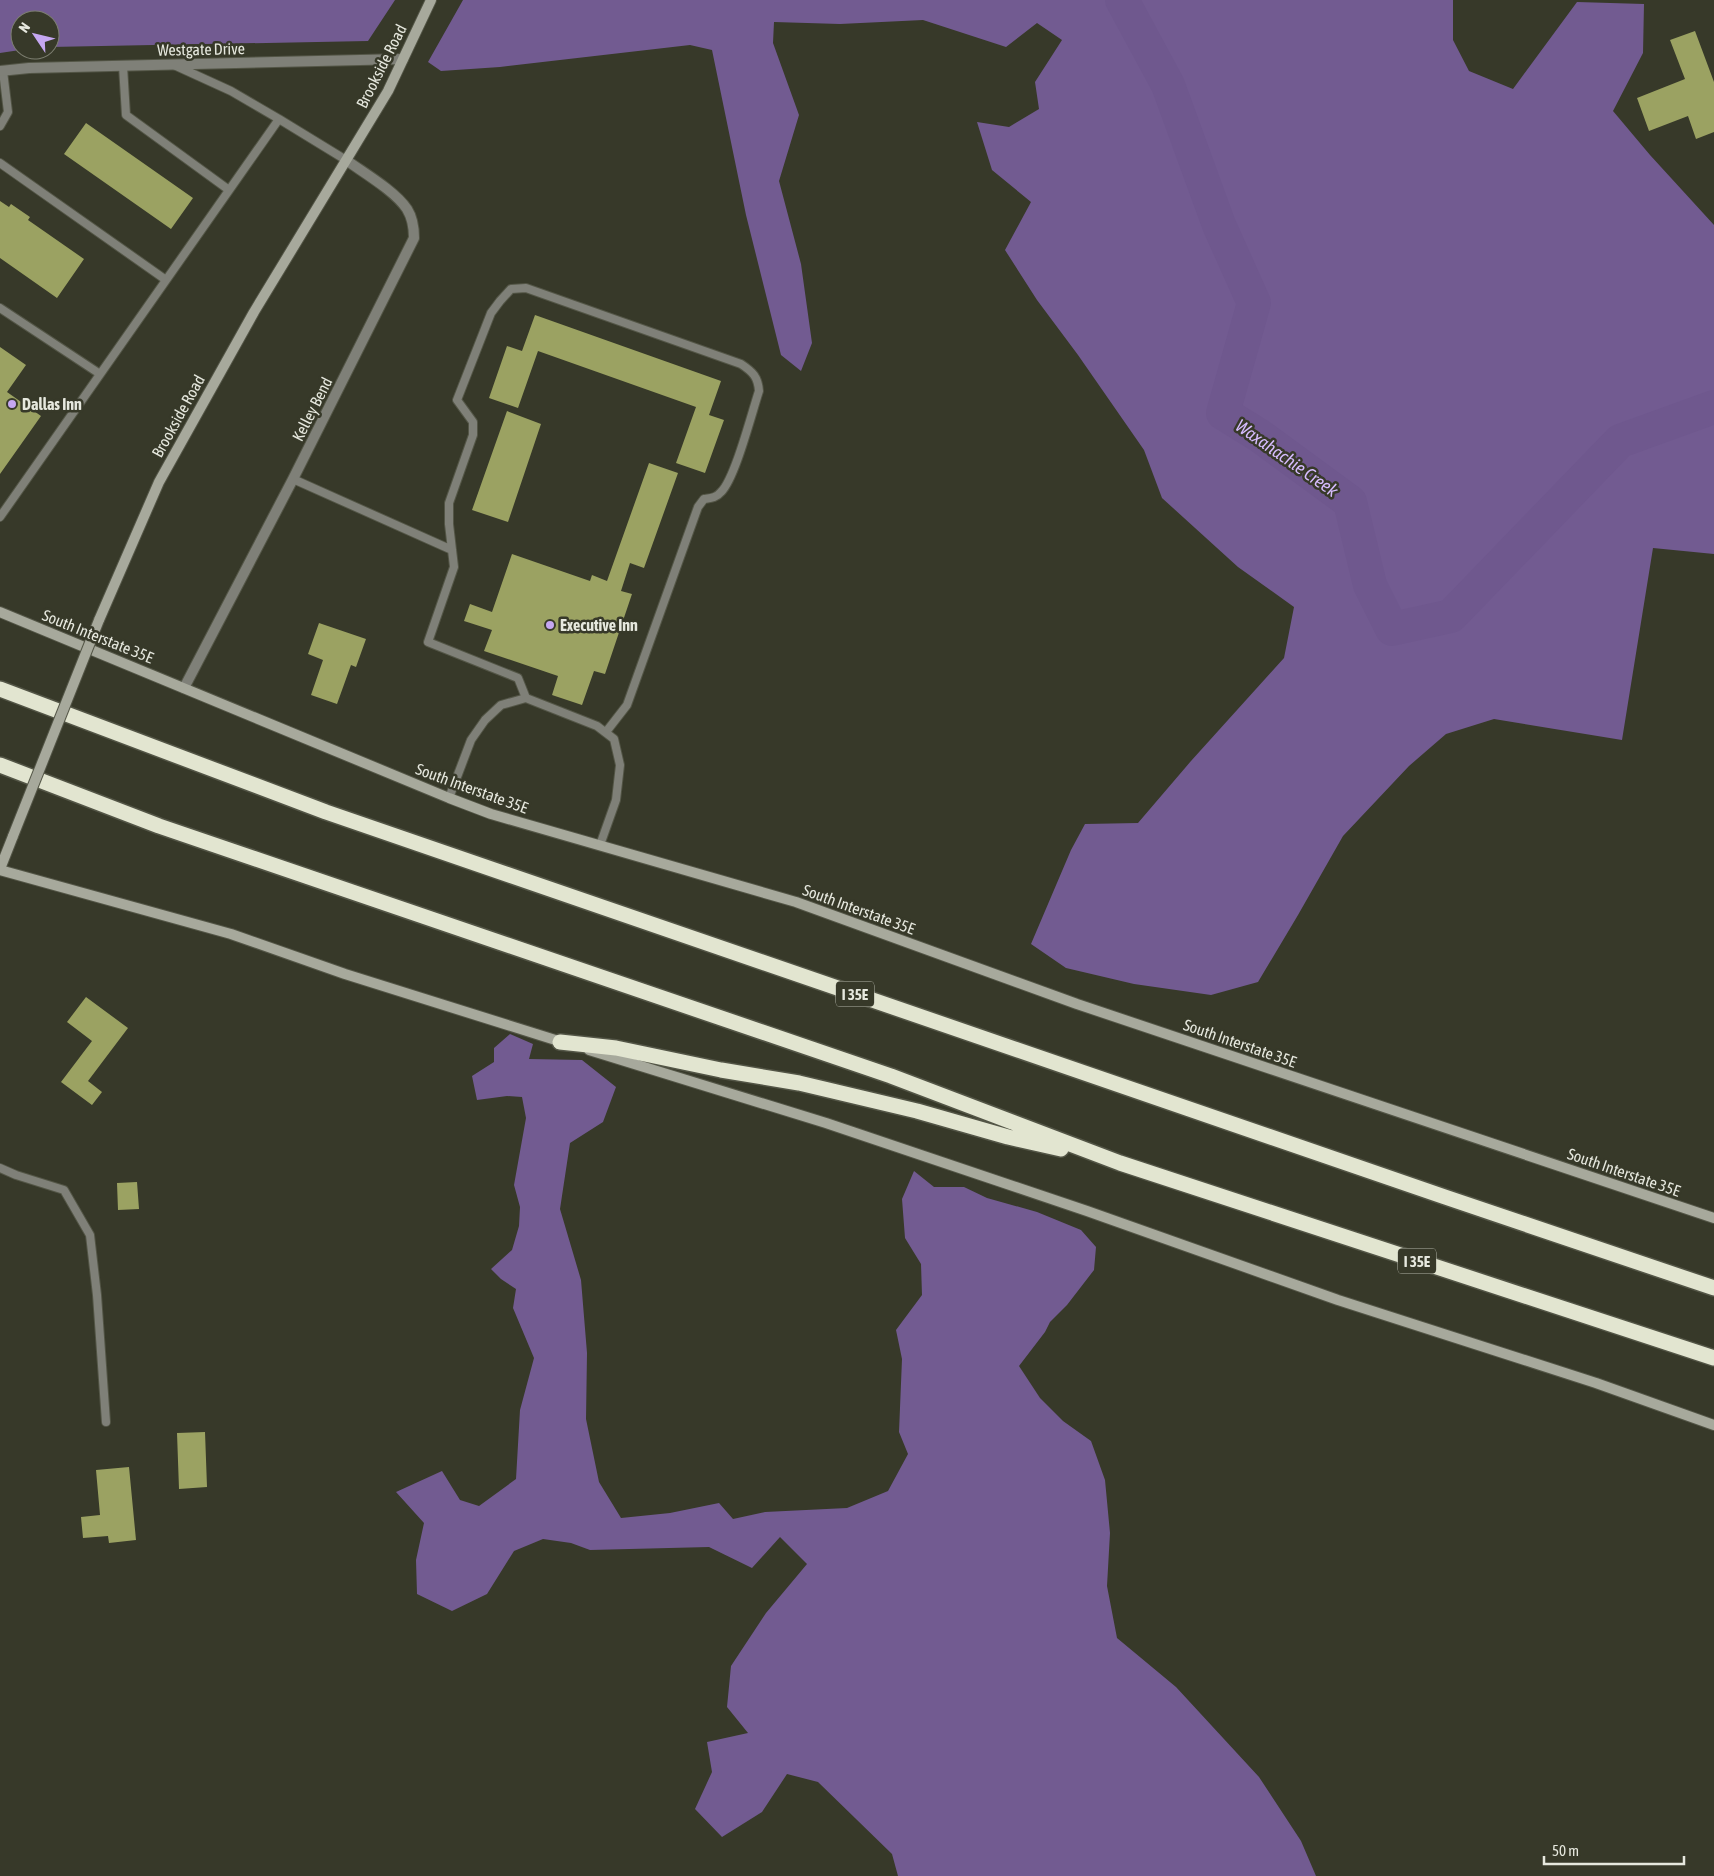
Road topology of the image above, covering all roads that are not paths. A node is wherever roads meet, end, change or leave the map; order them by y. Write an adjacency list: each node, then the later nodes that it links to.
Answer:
1 (431, 0): 2 (main road, Brookside Road)
2 (402, 59): 3 (street, Westgate Drive); 8 (main road, Brookside Road)
3 (172, 64): 4 (street, Westgate Drive); 6 (lane)
4 (123, 66): 5 (street, Westgate Drive); 10 (lane)
5 (2, 71): 7 (lane)
6 (279, 119): 8 (lane); 10 (lane)
7 (0, 126)
8 (346, 160): 14 (street, Kelley Bend); 25 (main road, Brookside Road, bridge)
9 (0, 163): 11 (lane)
10 (229, 190): 11 (lane)
11 (166, 280): 13 (lane)
12 (0, 308): 13 (lane)
13 (100, 374): 15 (lane)
14 (293, 479): 16 (lane); 18 (street, Kelley Bend)
15 (0, 517)
16 (452, 550): 20 (lane); 21 (lane)
17 (0, 612): 18 (main road, South Interstate 35E)
18 (184, 688): 23 (main road, South Interstate 35E)
19 (0, 689): 30 (highway, I 35E)
20 (526, 698): 21 (lane); 23 (lane)
21 (606, 732): 24 (lane)
22 (0, 765): 27 (highway, I 35E)
23 (449, 798): 24 (main road, South Interstate 35E)
24 (600, 845): 29 (main road, South Interstate 35E)
25 (0, 869): 26 (main road)
26 (560, 1042): 27 (highway); 33 (main road)
27 (1120, 1163): 31 (highway, I 35E)
28 (0, 1168): 32 (lane)
29 (1714, 1218)
30 (1714, 1288)
31 (1714, 1358)
32 (106, 1422)
33 (1714, 1425)

